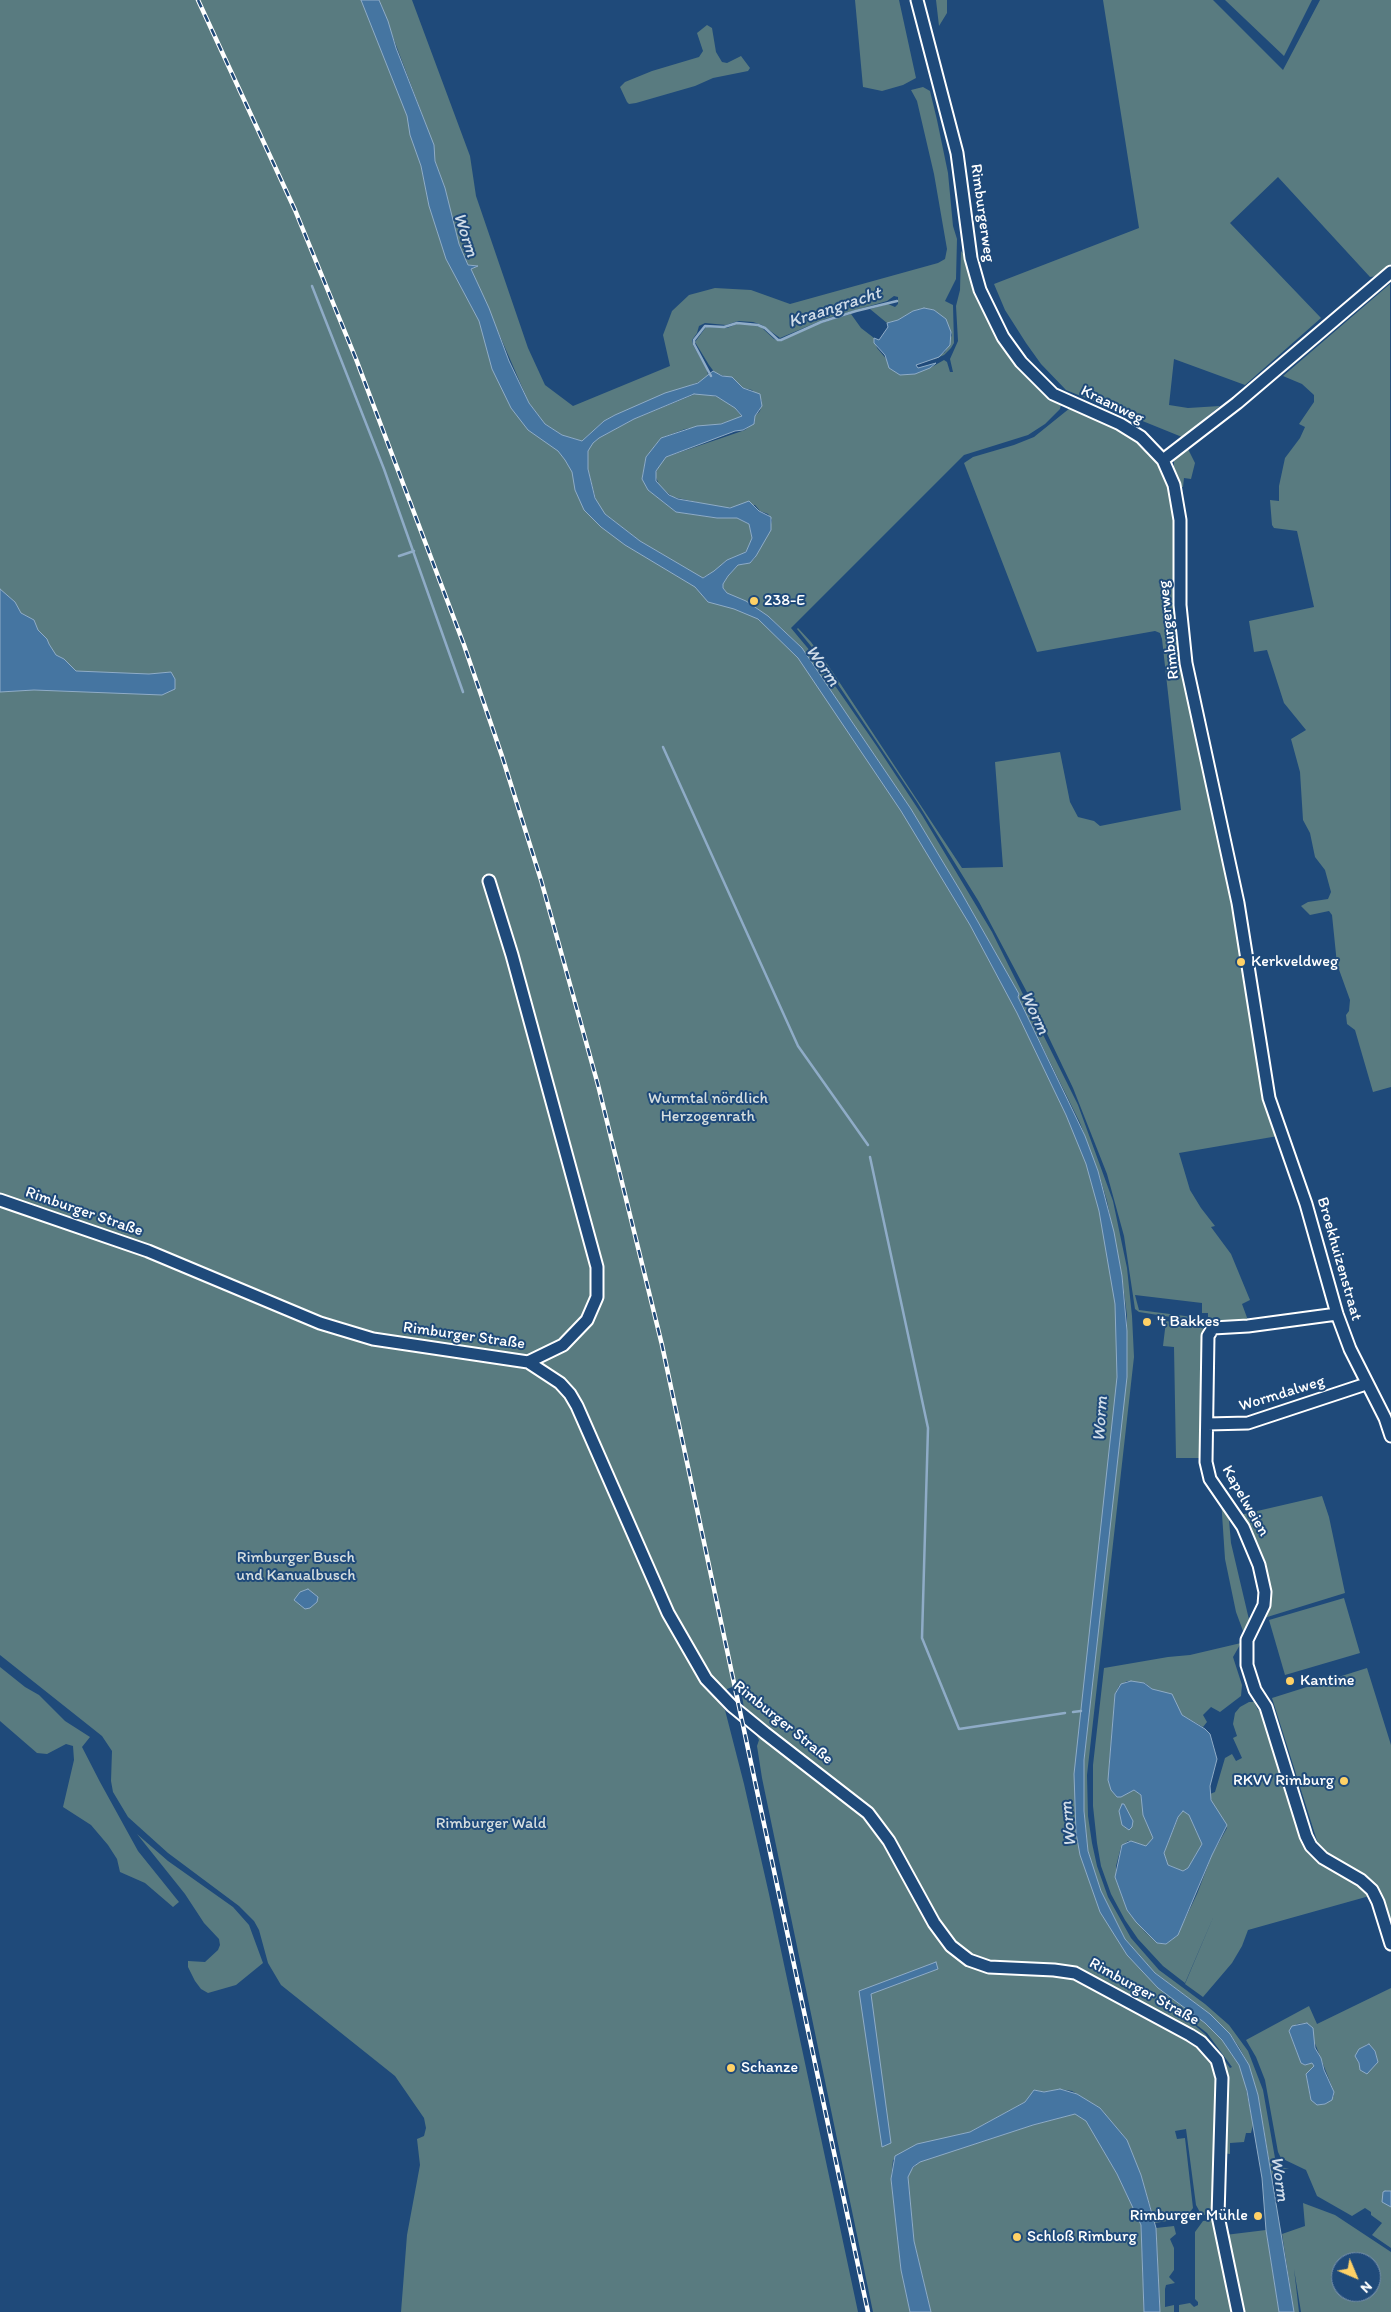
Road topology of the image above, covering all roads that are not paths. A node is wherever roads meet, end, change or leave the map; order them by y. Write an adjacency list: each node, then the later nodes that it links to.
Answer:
1 (917, 0): 3 (street, Rimburgerweg)
2 (1391, 272): 4 (street)
3 (1067, 402): 4 (street, Kraanweg)
4 (1163, 460): 6 (street, Rimburgerweg)
5 (489, 881): 9 (street)
6 (1266, 1088): 8 (street, Broekhuizenstraat)
7 (0, 1200): 9 (street, Rimburger Straße)
8 (1337, 1314): 10 (street, Broekhuizenstraat); 11 (street, Kapelweien)
9 (528, 1362): 14 (street, Rimburger Straße)
10 (1366, 1384): 11 (street, Wormdalweg); 12 (street, Broekhuizenstraat)
11 (1207, 1424): 13 (street, Kapelweien)
12 (1391, 1436)
13 (1391, 1944)
14 (1238, 2312)

